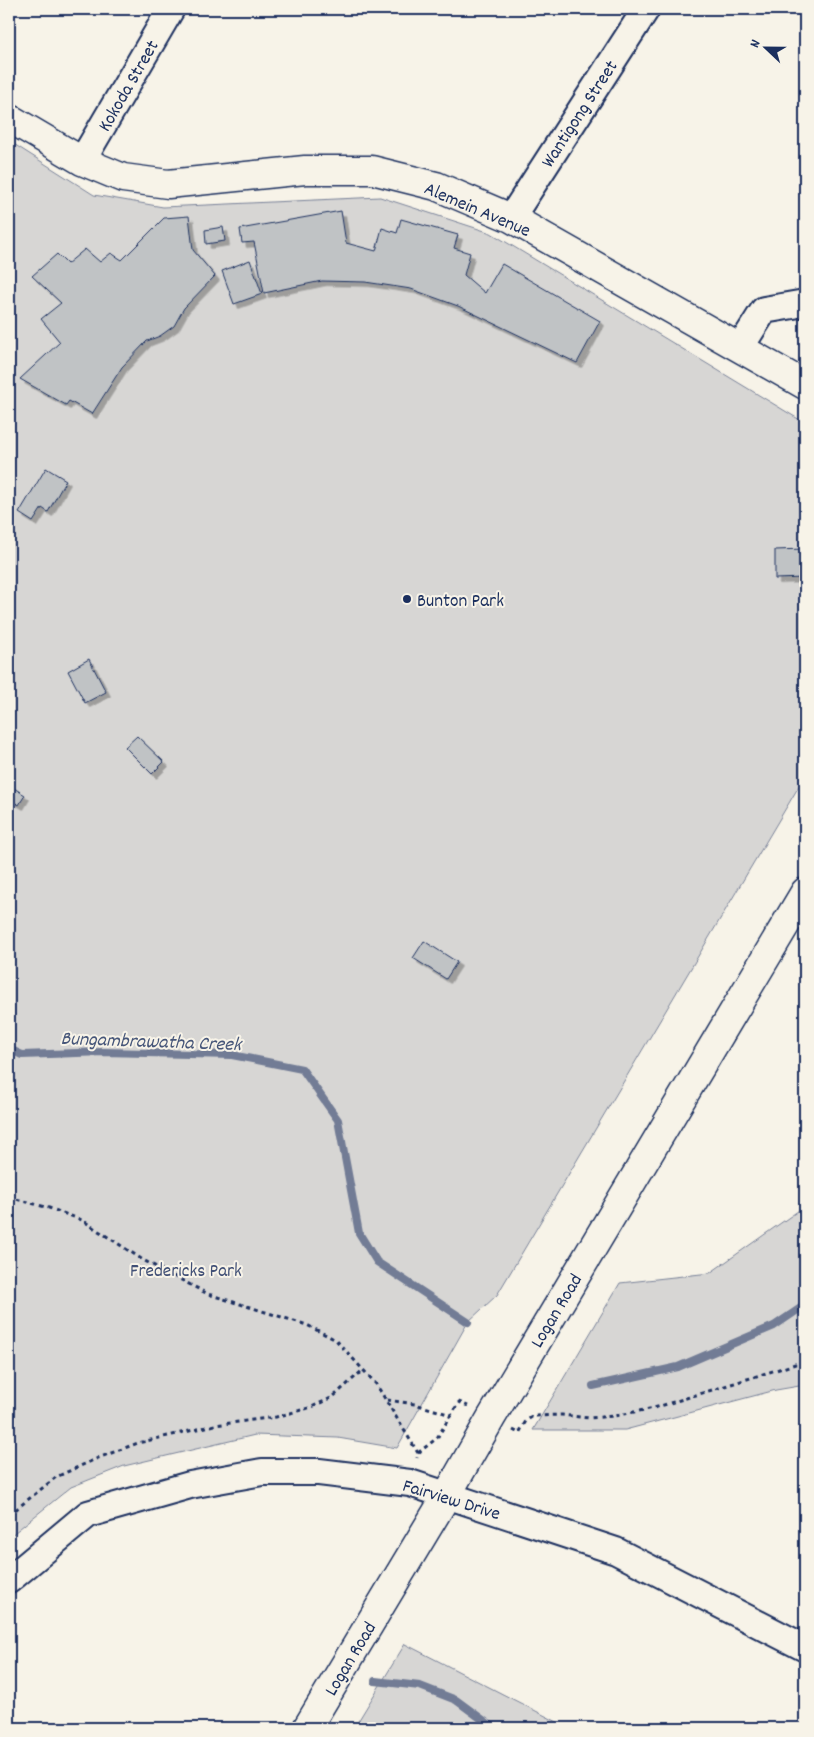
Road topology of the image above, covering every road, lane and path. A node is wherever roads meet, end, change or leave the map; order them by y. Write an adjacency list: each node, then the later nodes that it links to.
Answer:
1 (172, 9): 4 (street, Kokoda Street)
2 (646, 9): 5 (street, Wantigong Street)
3 (9, 118): 4 (main road, Alemein Avenue)
4 (82, 161): 5 (main road, Alemein Avenue)
5 (511, 218): 7 (main road, Alemein Avenue)
6 (805, 303): 7 (street)
7 (740, 348): 8 (main road, Alemein Avenue)
8 (805, 385)
9 (805, 892): 19 (main road, Logan Road)
10 (9, 1197): 12 (path)
11 (805, 1361): 16 (path)
12 (363, 1370): 13 (path); 20 (path)
13 (387, 1400): 15 (path); 17 (path)
14 (459, 1402): 15 (path)
15 (451, 1416): 17 (path)
16 (519, 1433)
17 (418, 1453): 18 (path)
18 (410, 1483): 19 (street, Fairview Drive); 21 (street, Fairview Drive)
19 (447, 1495): 22 (street, Fairview Drive); 23 (main road, Logan Road)
20 (9, 1514)
21 (9, 1580)
22 (805, 1648)
23 (307, 1728)

